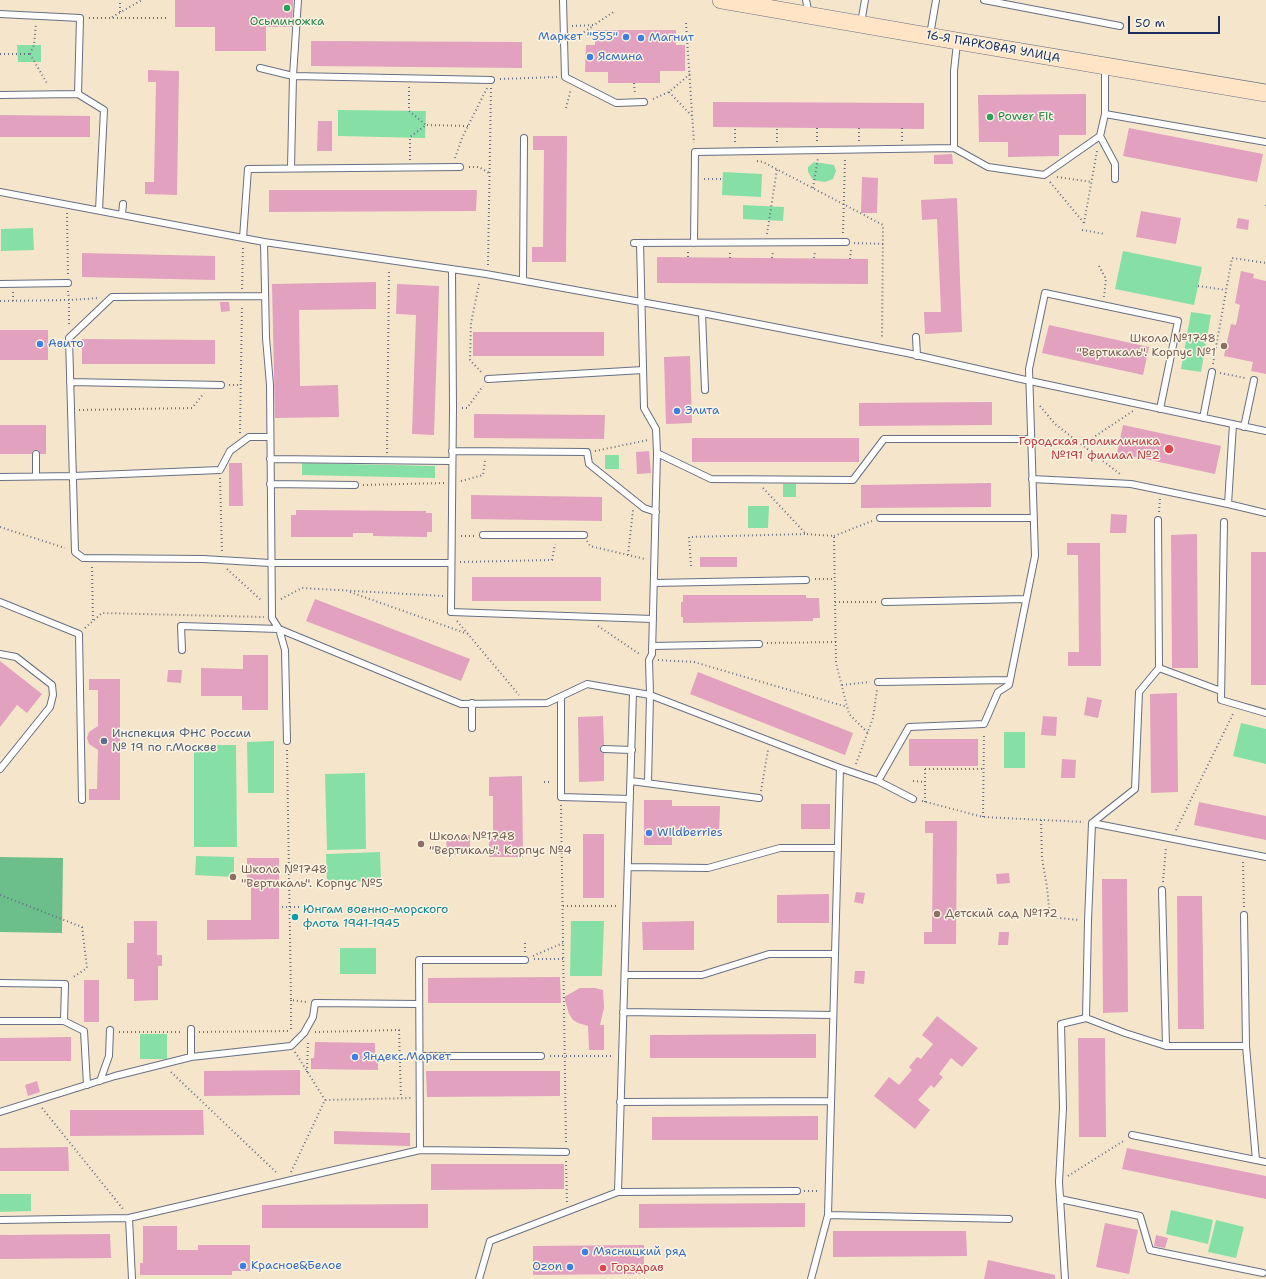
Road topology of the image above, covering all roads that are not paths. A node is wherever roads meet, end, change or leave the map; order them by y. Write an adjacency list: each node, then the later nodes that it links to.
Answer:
1 (298, 0): 15 (lane)
2 (564, 0): 20 (lane)
3 (721, 0): 7 (main road, 16-Я ПАРКОВАЯ УЛИЦА)
4 (865, 0): 9 (lane)
5 (936, 0): 11 (lane)
6 (984, 0): 10 (lane)
7 (807, 8): 9 (main road, 16-Я ПАРКОВАЯ УЛИЦА)
8 (0, 14): 19 (lane)
9 (861, 24): 11 (main road, 16-Я ПАРКОВАЯ УЛИЦА)
10 (1120, 26)
11 (930, 37): 12 (main road, 16-Я ПАРКОВАЯ УЛИЦА)
12 (957, 42): 13 (main road, 16-Я ПАРКОВАЯ УЛИЦА); 25 (lane)
13 (1105, 66): 17 (main road, 16-Я ПАРКОВАЯ УЛИЦА); 21 (lane)
14 (260, 68): 15 (lane)
15 (293, 76): 16 (lane); 27 (lane)
16 (491, 80)
17 (1266, 92)
18 (0, 94): 19 (lane)
19 (78, 94): 31 (lane)
20 (644, 102)
21 (1104, 114): 22 (lane); 24 (lane)
22 (1100, 136): 25 (lane); 28 (lane)
23 (524, 138): 38 (lane)
24 (1266, 142)
25 (954, 148): 36 (lane)
26 (460, 167): 27 (lane)
27 (291, 168): 33 (lane)
28 (1115, 179)
29 (0, 192): 31 (lane)
30 (123, 204): 32 (lane)
31 (99, 210): 32 (lane)
32 (122, 215): 33 (lane)
33 (244, 238): 34 (lane)
34 (264, 242): 37 (lane); 41 (lane)
35 (844, 242): 36 (lane)
36 (694, 243): 42 (lane)
37 (452, 269): 38 (lane); 61 (lane)
38 (523, 280): 42 (lane)
39 (68, 283): 40 (lane)
40 (0, 284)
41 (265, 296): 51 (lane); 59 (lane)
42 (641, 301): 43 (lane); 46 (lane)
43 (702, 313): 45 (lane); 53 (lane)
44 (916, 338): 45 (lane)
45 (917, 356): 50 (lane)
46 (643, 370): 48 (lane); 62 (lane)
47 (1212, 372): 55 (lane)
48 (488, 379)
49 (1254, 380): 57 (lane)
50 (1030, 381): 54 (lane); 54 (lane); 60 (lane)
51 (70, 382): 52 (lane); 68 (lane)
52 (221, 385)
53 (705, 390)
54 (1160, 409): 55 (lane)
55 (1203, 418): 56 (lane)
56 (1233, 424): 57 (lane); 72 (lane)
57 (1244, 427): 58 (lane)
58 (1266, 431)
59 (270, 437): 64 (lane); 68 (lane)
60 (1031, 438): 62 (lane); 69 (lane)
61 (452, 451): 65 (lane); 73 (lane)
62 (657, 453): 73 (lane)
63 (36, 454): 67 (lane)
64 (270, 459): 65 (lane); 70 (lane)
65 (452, 461): 82 (lane)
66 (0, 476): 67 (lane)
67 (36, 476): 68 (lane)
68 (73, 476): 81 (lane)
69 (1032, 480): 72 (lane); 76 (lane)
70 (270, 484): 71 (lane); 81 (lane)
71 (355, 485)
72 (1228, 504): 74 (lane)
73 (656, 512): 84 (lane)
74 (1266, 513)
75 (880, 518): 76 (lane)
76 (1033, 518): 85 (lane)
77 (1158, 520): 94 (lane)
78 (1224, 522): 97 (lane)
79 (584, 535): 80 (lane)
80 (483, 536)
81 (270, 563): 82 (lane); 89 (lane)
82 (451, 563): 88 (lane)
83 (806, 580): 84 (lane)
84 (654, 583): 88 (lane)
85 (1026, 599): 87 (lane); 95 (lane)
86 (0, 602): 115 (lane)
87 (885, 602)
88 (653, 619): 91 (lane)
89 (279, 629): 92 (lane); 101 (lane); 104 (lane)
90 (759, 644): 91 (lane)
91 (652, 646): 99 (lane)
92 (182, 650)
93 (0, 654): 107 (lane)
94 (1159, 668): 97 (lane); 116 (lane)
95 (1010, 680): 96 (lane); 110 (lane)
96 (878, 682)
97 (1221, 691): 102 (lane)
98 (633, 692): 99 (lane); 100 (lane); 106 (lane)
99 (650, 695): 108 (lane); 111 (lane)
100 (561, 697): 101 (lane); 113 (lane)
101 (472, 704): 103 (lane)
102 (1266, 712)
103 (472, 728)
104 (287, 741)
105 (604, 749): 106 (lane)
106 (632, 750): 109 (lane)
107 (0, 768)
108 (840, 768): 110 (lane); 117 (lane)
109 (631, 781): 111 (lane); 113 (lane)
110 (878, 781): 114 (lane)
111 (648, 783): 112 (lane)
112 (760, 798)
113 (630, 799): 119 (lane)
114 (913, 799)
115 (82, 800)
116 (1092, 823): 118 (lane); 129 (lane)
117 (838, 848): 119 (lane); 122 (lane)
118 (1266, 857)
119 (628, 867): 124 (lane)
120 (1162, 890): 134 (lane)
121 (1244, 915): 135 (lane)
122 (835, 954): 124 (lane); 128 (lane)
123 (525, 960): 126 (lane)
124 (625, 975): 127 (lane)
125 (0, 983): 131 (lane)
126 (419, 1004): 136 (lane); 138 (lane)
127 (623, 1012): 128 (lane); 142 (lane)
128 (833, 1014): 141 (lane)
129 (1086, 1018): 134 (lane); 151 (lane)
130 (0, 1021): 131 (lane)
131 (64, 1021): 140 (lane)
132 (113, 1031): 139 (lane)
133 (191, 1031): 138 (lane)
134 (1166, 1046): 135 (lane)
135 (1246, 1046): 147 (lane)
136 (420, 1056): 137 (lane); 145 (lane)
137 (541, 1056)
138 (191, 1057): 139 (lane)
139 (100, 1080): 140 (lane)
140 (87, 1085): 143 (lane)
141 (831, 1101): 142 (lane); 152 (lane)
142 (620, 1102): 150 (lane)
143 (0, 1112)
144 (1132, 1135): 147 (lane)
145 (420, 1150): 146 (lane); 153 (lane)
146 (566, 1152)
147 (1256, 1160): 148 (lane)
148 (1266, 1162)
149 (797, 1191): 150 (lane)
150 (618, 1192): 158 (lane)
151 (1060, 1199): 156 (lane); 160 (lane)
152 (828, 1215): 154 (lane); 159 (lane)
153 (130, 1218): 155 (lane); 157 (lane)
154 (1009, 1219)
155 (0, 1220)
156 (1263, 1275)
157 (132, 1279)
158 (479, 1279)
159 (811, 1279)
160 (1065, 1279)

